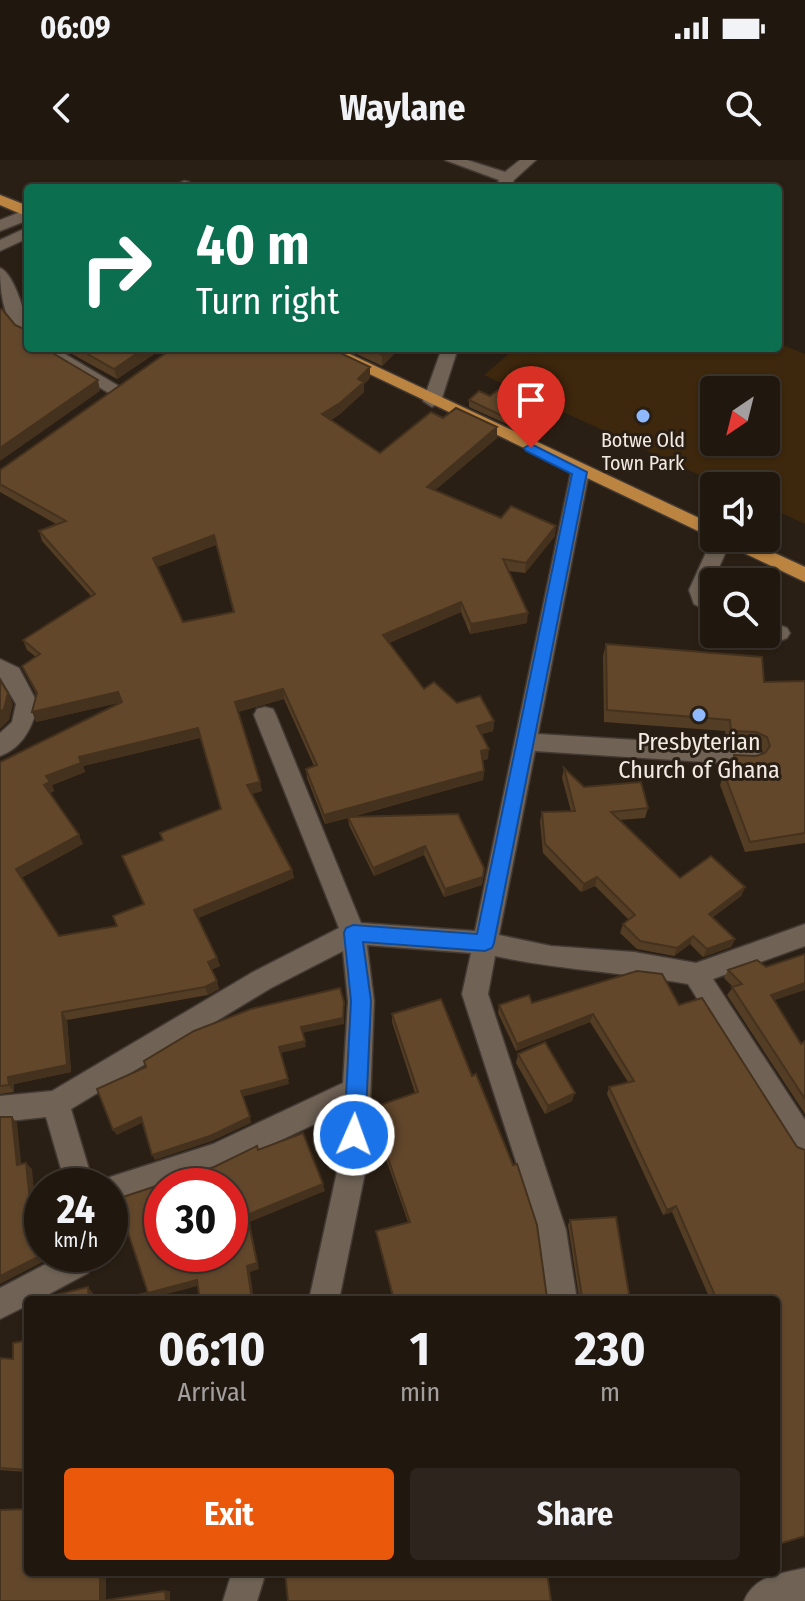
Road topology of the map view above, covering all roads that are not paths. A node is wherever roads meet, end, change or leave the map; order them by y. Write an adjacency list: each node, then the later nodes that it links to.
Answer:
1 (452, 160): 3 (street)
2 (529, 160): 3 (street)
3 (505, 183)
4 (0, 199): 5 (main road)
5 (24, 211)
6 (24, 215): 7 (street)
7 (0, 226)
8 (24, 234): 9 (street)
9 (0, 246)
10 (0, 273): 12 (street)
11 (24, 295): 12 (street)
12 (9, 296): 13 (street)
13 (24, 328)
14 (50, 352): 17 (street)
15 (331, 352): 18 (main road)
16 (449, 352): 18 (street)
17 (118, 391)
18 (432, 401): 19 (main road)
19 (580, 472): 20 (main road); 25 (street)
20 (700, 527)
21 (754, 552): 22 (main road)
22 (805, 575)
23 (0, 667): 26 (street)
24 (265, 715): 28 (street)
25 (526, 742): 27 (street); 30 (street)
26 (0, 747)
27 (751, 756)
28 (353, 933): 30 (street); 32 (street); 33 (street)
29 (805, 935): 31 (street)
30 (485, 943): 31 (street); 40 (street)
31 (696, 974): 35 (street)
32 (356, 1090): 37 (street); 39 (street)
33 (56, 1103): 34 (street); 36 (street)
34 (0, 1109)
35 (804, 1143)
36 (75, 1168)
37 (128, 1185)
38 (61, 1272): 41 (street)
39 (325, 1296)
40 (561, 1296)
41 (0, 1304)
42 (248, 1576): 44 (street)
43 (805, 1585): 45 (street)
44 (240, 1601)
45 (761, 1601)

